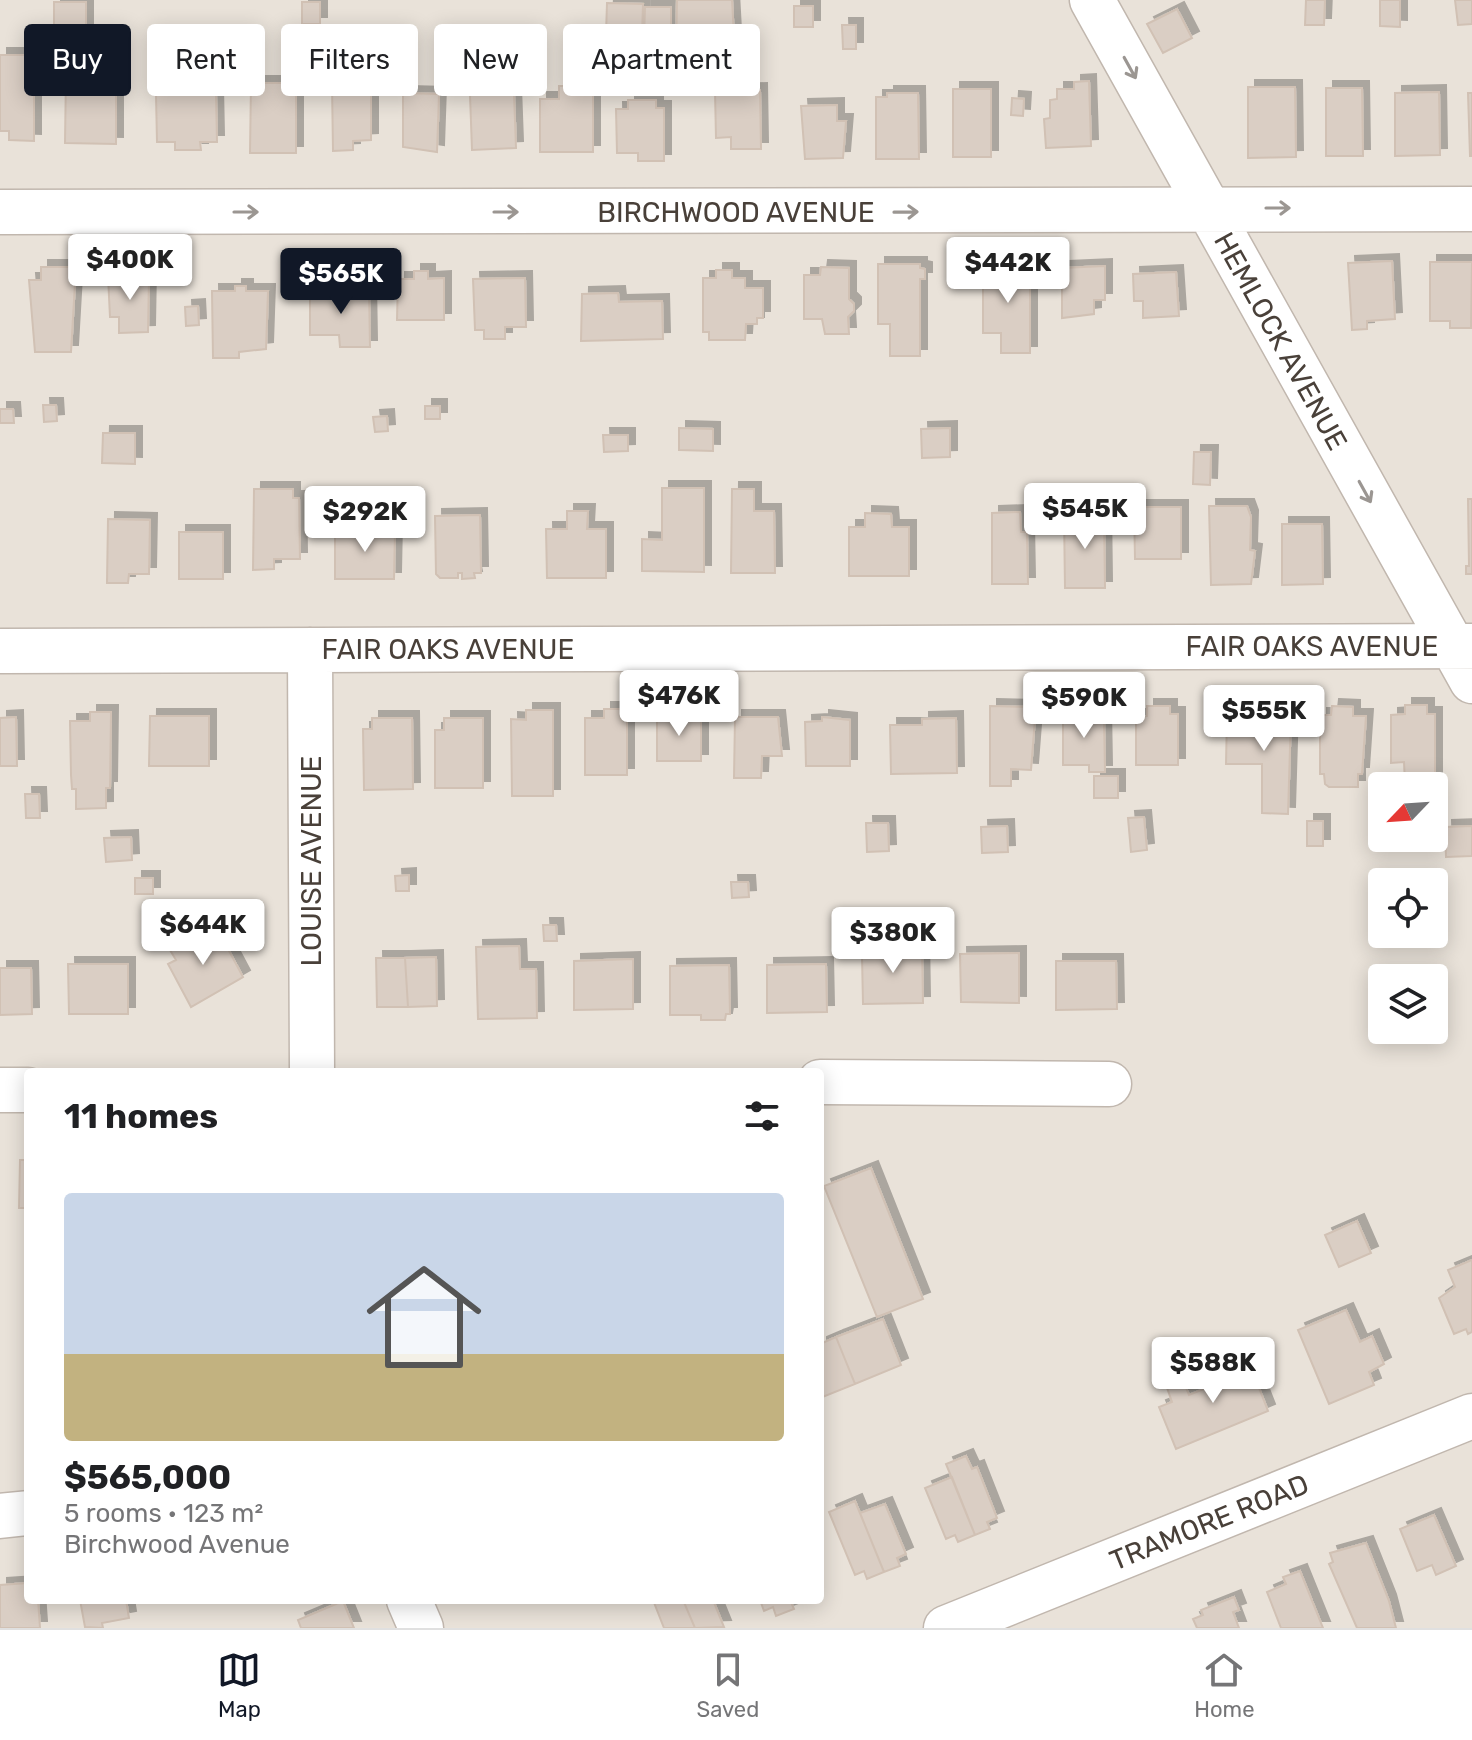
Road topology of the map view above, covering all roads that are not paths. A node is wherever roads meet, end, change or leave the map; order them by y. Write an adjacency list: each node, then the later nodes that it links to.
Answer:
1 (1092, 0): 2 (street, HEMLOCK AVENUE, one-way to 2)
2 (1208, 208): 3 (street, BIRCHWOOD AVENUE, one-way to 3); 4 (street, BIRCHWOOD AVENUE, one-way to 2); 7 (street, HEMLOCK AVENUE, one-way to 7)
3 (1472, 209)
4 (0, 212)
5 (310, 650): 6 (street, FAIR OAKS AVENUE); 7 (street, FAIR OAKS AVENUE); 8 (street, LOUISE AVENUE)
6 (0, 651)
7 (1465, 657)
8 (312, 1068)
9 (824, 1082): 10 (street)
10 (1109, 1084)
11 (0, 1090): 12 (street)
12 (24, 1090)
13 (1472, 1416): 18 (street, TRAMORE ROAD)
14 (24, 1513): 15 (street)
15 (0, 1516)
16 (411, 1604): 17 (street)
17 (421, 1628)
18 (946, 1628)

